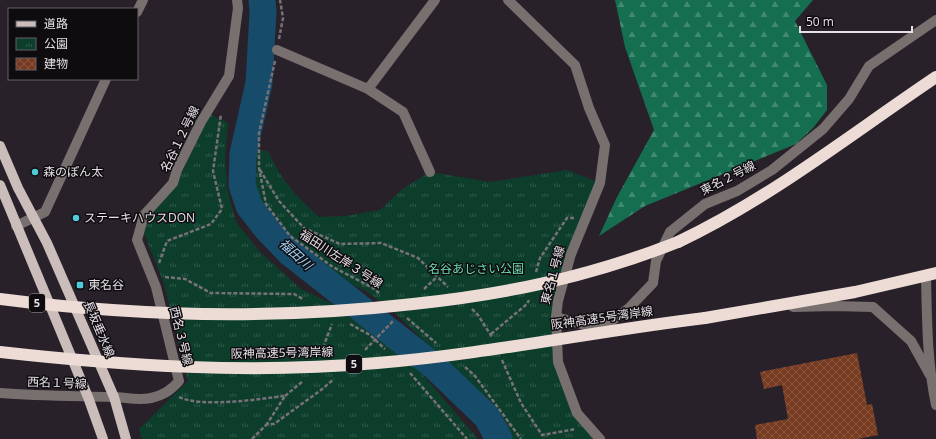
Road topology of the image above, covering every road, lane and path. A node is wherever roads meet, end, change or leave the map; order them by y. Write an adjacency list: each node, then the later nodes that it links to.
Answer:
1 (143, 0): 6 (street)
2 (236, 0): 18 (street, 名谷１２号線)
3 (280, 0): 8 (path, 福田川左岸３号線)
4 (435, 0): 11 (street)
5 (508, 0): 26 (street, 東名１号線)
6 (138, 10)
7 (936, 20): 26 (street, 東名２号線)
8 (277, 50): 11 (street); 21 (path, 福田川左岸３号線)
9 (936, 77): 20 (highway, 5, bridge)
10 (106, 80): 16 (street)
11 (368, 89): 14 (street)
12 (223, 106): 18 (path)
13 (0, 146): 16 (main road, 長坂垂水線)
14 (430, 172)
15 (0, 185): 17 (main road)
16 (33, 217): 17 (street); 39 (main road, 長坂垂水線)
17 (16, 226): 38 (main road)
18 (151, 275): 22 (path); 36 (street, 西名３号線)
19 (931, 275): 23 (highway, 阪神高速5号湾岸線); 35 (street)
20 (0, 299)
21 (385, 299)
22 (308, 301)
23 (772, 307): 30 (highway, 阪神高速5号湾岸線 / 5, bridge); 35 (street)
24 (403, 314): 28 (path)
25 (397, 317): 31 (path, bridge)
26 (556, 317): 47 (street, 東名１号線)
27 (346, 322): 29 (path)
28 (439, 345)
29 (387, 351)
30 (0, 352)
31 (360, 355)
32 (463, 366): 46 (path)
33 (409, 372): 45 (path)
34 (338, 375): 41 (path)
35 (930, 375): 40 (street)
36 (170, 392): 39 (street); 41 (path)
37 (0, 393): 38 (street, 西名１号線)
38 (88, 397): 39 (street, 西名１号線); 42 (main road)
39 (114, 397): 43 (main road, 長坂垂水線)
40 (936, 405)
41 (267, 424): 44 (path)
42 (103, 439)
43 (126, 439)
44 (252, 439)
45 (467, 439)
46 (521, 439)
47 (600, 439)

